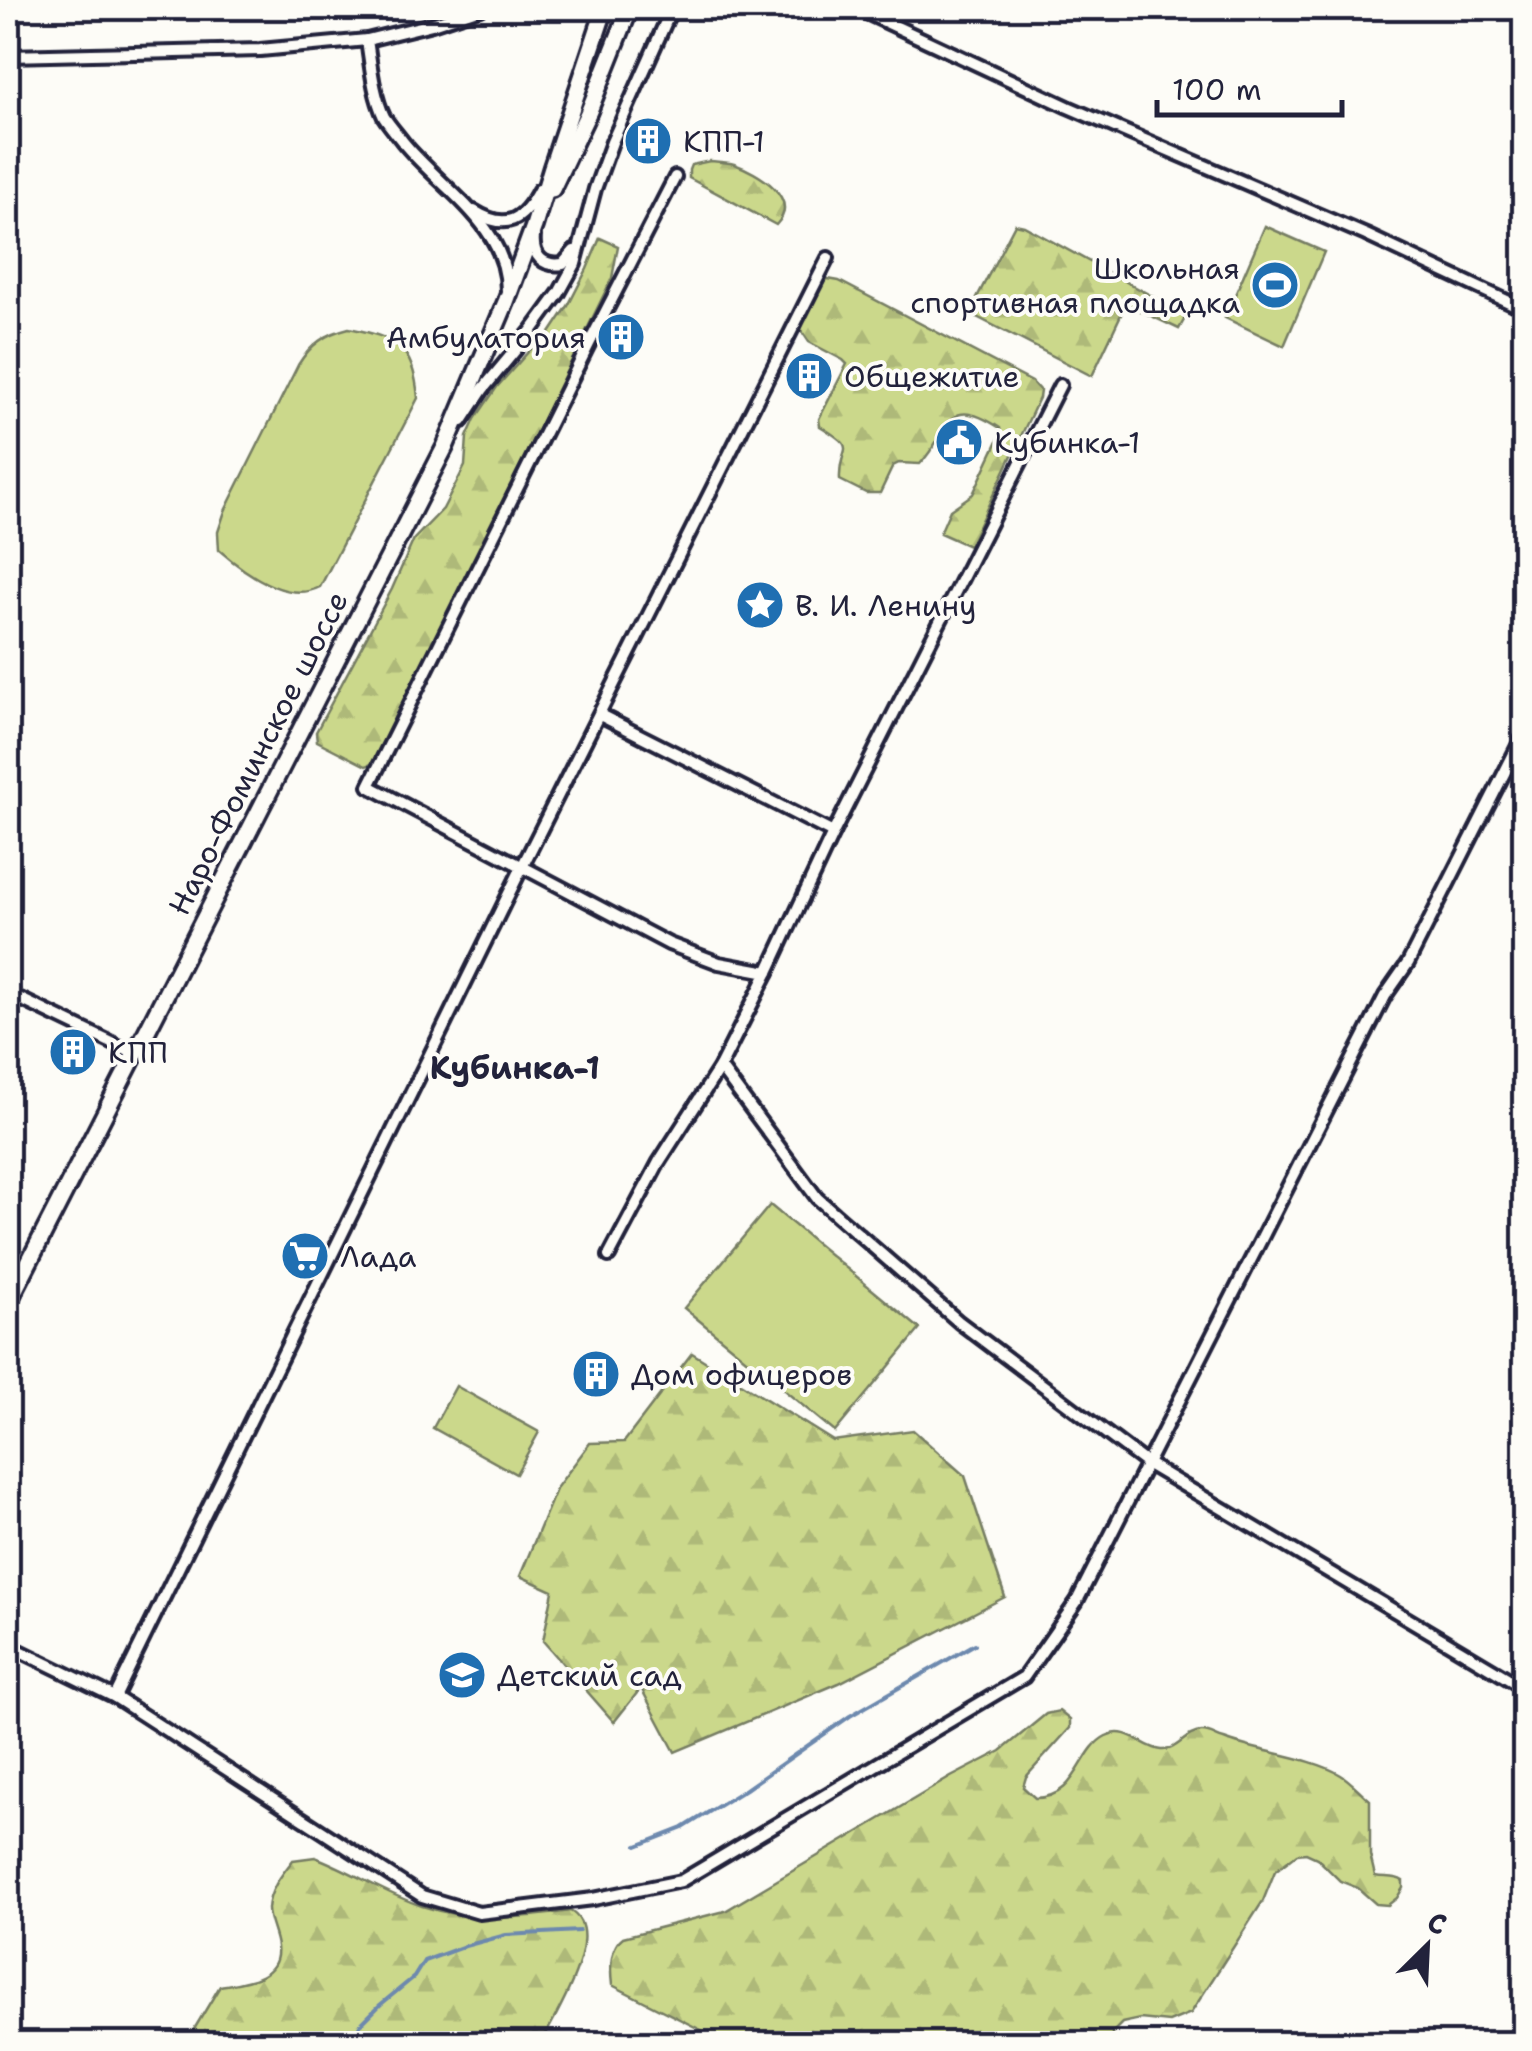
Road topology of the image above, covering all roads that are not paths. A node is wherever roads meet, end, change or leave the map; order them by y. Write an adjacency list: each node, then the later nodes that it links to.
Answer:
1 (480, 8): 6 (street)
2 (606, 8): 8 (main road, Наро-Фоминское шоссе)
3 (630, 8): 11 (main road, Наро-Фоминское шоссе)
4 (672, 8): 12 (street)
5 (856, 8): 15 (street)
6 (367, 40): 7 (street); 10 (street)
7 (8, 56)
8 (552, 167): 10 (street); 11 (main road, Наро-Фоминское шоссе)
9 (675, 176): 21 (street)
10 (467, 206): 14 (street)
11 (536, 223): 12 (street); 14 (main road, Наро-Фоминское шоссе)
12 (582, 237): 17 (street)
13 (828, 258): 18 (street)
14 (506, 302): 17 (main road, Наро-Фоминское шоссе)
15 (1524, 309)
16 (1060, 385): 20 (street)
17 (445, 447): 24 (main road, Наро-Фоминское шоссе)
18 (600, 715): 20 (street); 21 (street)
19 (1524, 734): 28 (street)
20 (834, 833): 22 (street)
21 (522, 867): 22 (street); 31 (street)
22 (768, 972): 25 (street)
23 (8, 993): 24 (street)
24 (134, 1054): 27 (main road, Наро-Фоминское шоссе)
25 (720, 1067): 26 (street); 28 (street)
26 (609, 1256)
27 (8, 1303)
28 (1146, 1463): 30 (street); 31 (street)
29 (8, 1645): 31 (street)
30 (1524, 1688)
31 (114, 1698)

